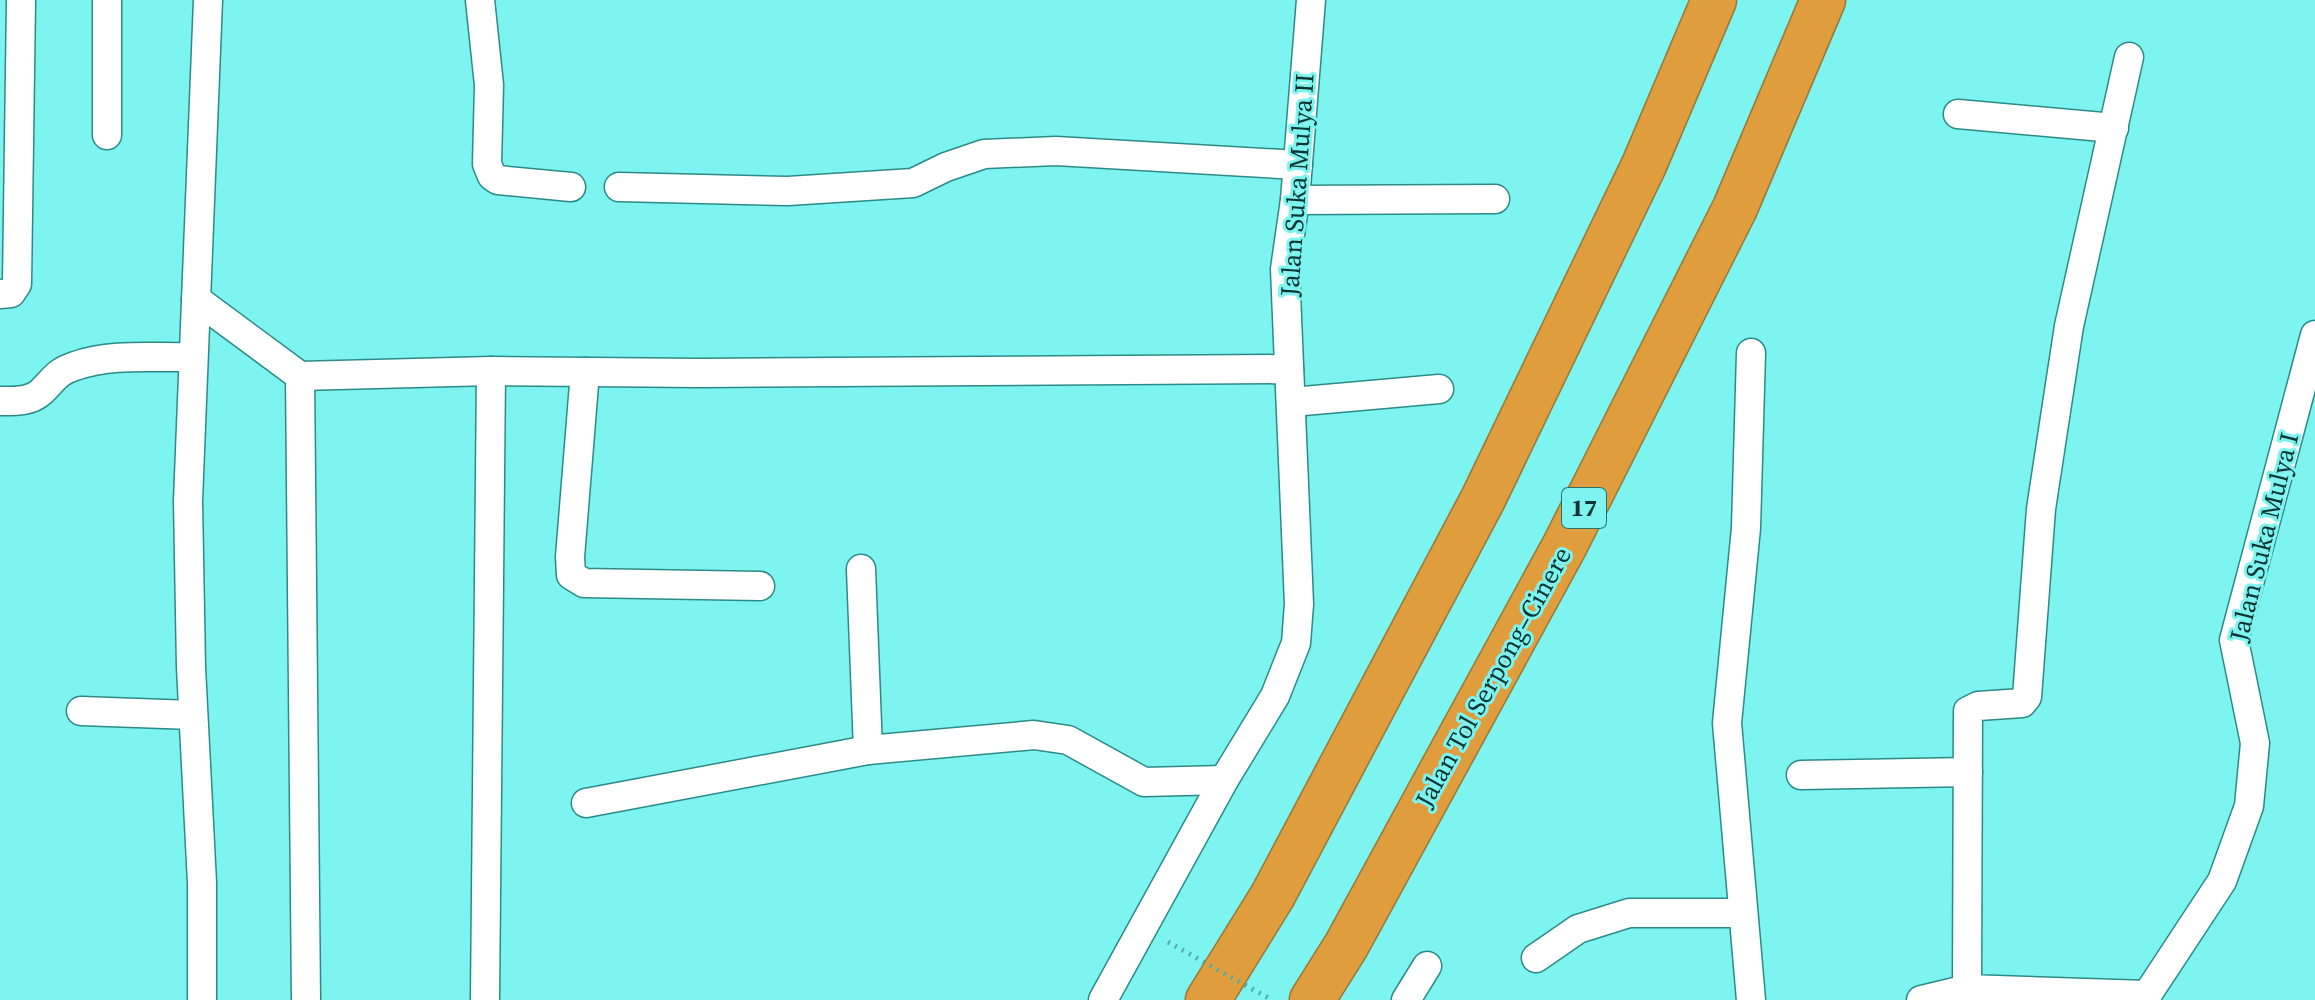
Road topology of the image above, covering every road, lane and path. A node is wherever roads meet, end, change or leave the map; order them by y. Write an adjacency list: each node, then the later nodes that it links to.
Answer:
1 (21, 0): 17 (street)
2 (107, 0): 11 (street)
3 (208, 0): 18 (street)
4 (480, 0): 13 (street)
5 (1311, 0): 12 (street, Jalan Suka Mulya II)
6 (1714, 0): 48 (highway)
7 (1823, 0): 50 (highway, Jalan Tol Serpong–Cinere / 17)
8 (2129, 57): 10 (street)
9 (1958, 114): 10 (street)
10 (2114, 128): 34 (street)
11 (107, 135)
12 (1298, 165): 14 (street); 16 (street, Jalan Suka Mulya II)
13 (571, 187)
14 (619, 187)
15 (1495, 199): 16 (street)
16 (1295, 200): 22 (street, Jalan Suka Mulya II)
17 (5, 294)
18 (196, 299): 21 (street); 25 (street)
19 (2315, 335): 43 (street, Jalan Suka Mulya I)
20 (1751, 353): 38 (street)
21 (192, 357): 27 (street); 32 (street)
22 (1289, 369): 24 (street); 28 (street, Jalan Suka Mulya II)
23 (491, 371): 24 (street); 25 (street); 46 (street)
24 (585, 372): 30 (street)
25 (300, 376): 45 (street)
26 (1439, 389): 28 (street)
27 (0, 401)
28 (1292, 402): 36 (street, Jalan Suka Mulya II)
29 (861, 569): 33 (street)
30 (760, 586)
31 (81, 711): 32 (street)
32 (193, 715): 44 (street)
33 (868, 750): 36 (street); 37 (street)
34 (1968, 772): 35 (street); 42 (street)
35 (1801, 775)
36 (1224, 780): 47 (street, Jalan Suka Mulya II)
37 (586, 803)
38 (1742, 913): 40 (street); 52 (street)
39 (1168, 942): 49 (path, bridge)
40 (1536, 958)
41 (1427, 966): 51 (street)
42 (1967, 989): 43 (street); 53 (street)
43 (2147, 997)
44 (202, 1000)
45 (306, 1000)
46 (485, 1000)
47 (1103, 1000)
48 (1208, 1000)
49 (1272, 1000)
50 (1312, 1000)
51 (1406, 1000)
52 (1751, 1000)
53 (1921, 1000)

